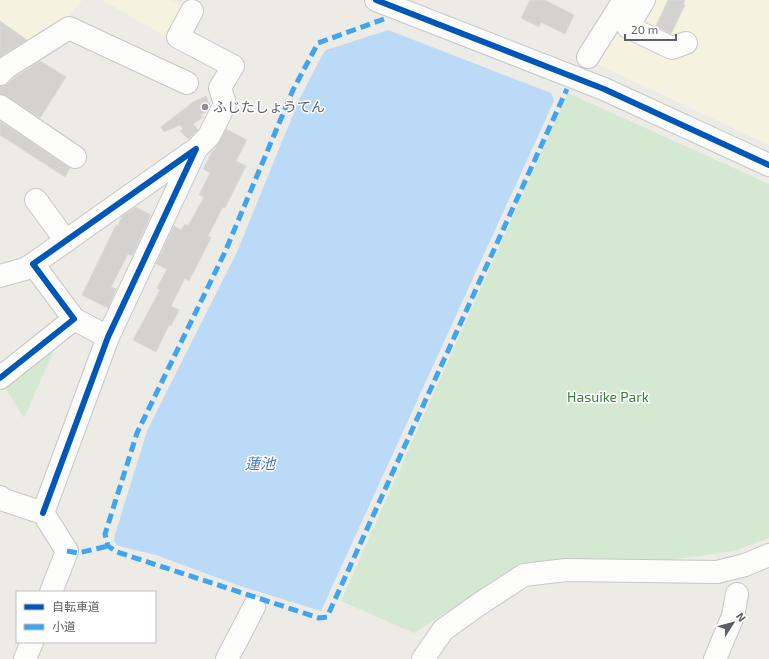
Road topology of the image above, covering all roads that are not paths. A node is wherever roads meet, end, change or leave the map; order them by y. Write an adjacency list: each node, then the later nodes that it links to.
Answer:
1 (376, 0): 12 (street)
2 (624, 0): 6 (street)
3 (644, 0): 5 (street)
4 (192, 12): 10 (street)
5 (686, 43)
6 (588, 57)
7 (0, 74): 8 (street)
8 (187, 83)
9 (0, 106): 11 (street)
10 (196, 149): 14 (street); 18 (street)
11 (75, 157)
12 (769, 165)
13 (36, 200): 14 (street)
14 (66, 241): 15 (street)
15 (33, 264): 16 (street); 17 (street)
16 (0, 276)
17 (74, 319): 18 (street); 19 (street)
18 (108, 337): 21 (street)
19 (0, 378)
20 (0, 497): 21 (street)
21 (44, 514): 23 (street)
22 (769, 555): 29 (street)
23 (51, 591)
24 (737, 594): 30 (street)
25 (254, 607): 28 (street)
26 (32, 643): 27 (street)
27 (25, 659)
28 (227, 659)
29 (423, 659)
30 (715, 659)

